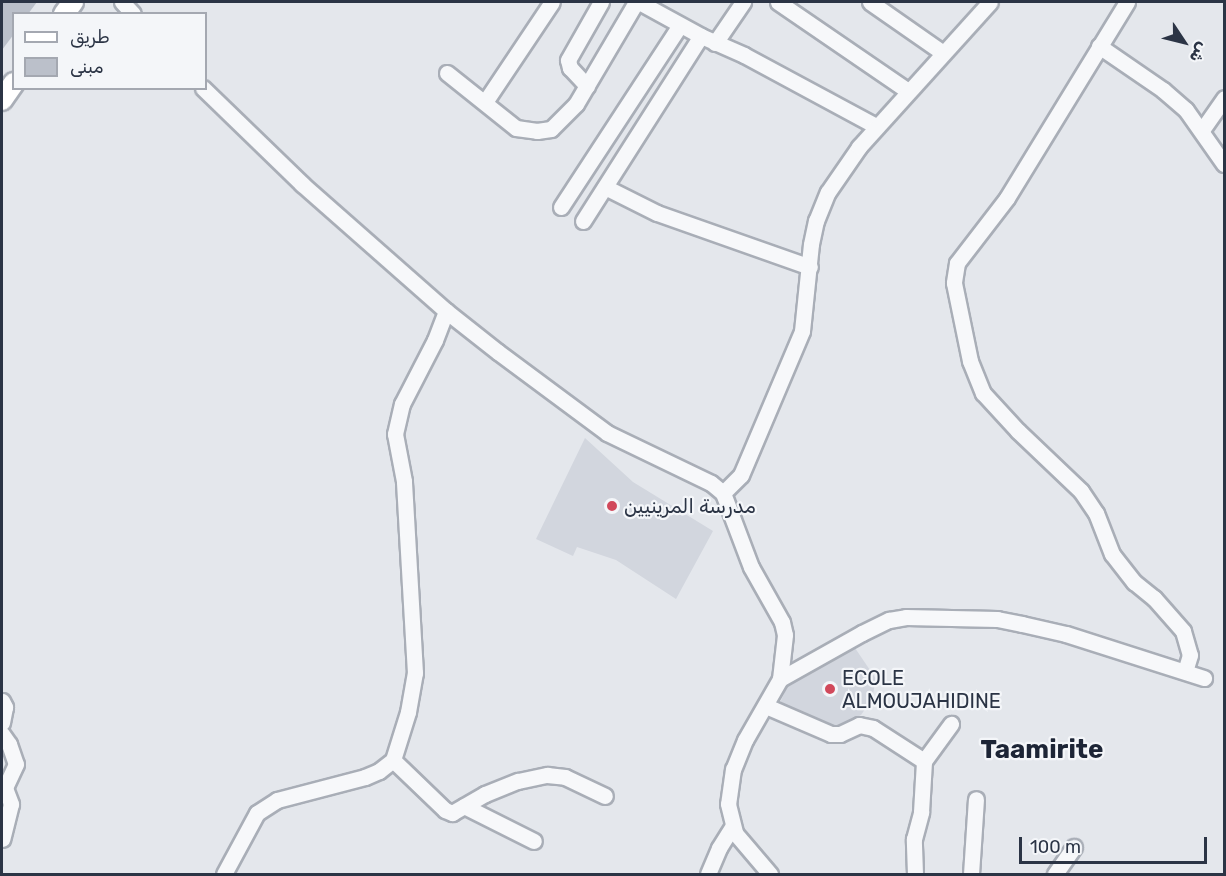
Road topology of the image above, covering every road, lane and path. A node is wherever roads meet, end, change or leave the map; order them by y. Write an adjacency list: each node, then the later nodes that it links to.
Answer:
1 (552, 2): 20 (street)
2 (601, 2): 15 (street)
3 (638, 2): 9 (street); 15 (street)
4 (743, 2): 10 (street)
5 (778, 2): 17 (street)
6 (870, 2): 12 (street)
7 (1127, 2): 11 (street)
8 (985, 3): 12 (street)
9 (680, 25): 10 (street); 25 (street)
10 (708, 40): 21 (street); 24 (street)
11 (1099, 46): 22 (street); 30 (street)
12 (943, 53): 17 (street)
13 (447, 73): 20 (street)
14 (12, 86): 19 (main road)
15 (587, 86): 20 (street)
16 (205, 90): 28 (street)
17 (908, 91): 21 (street)
18 (1224, 98): 22 (street)
19 (2, 100)
20 (485, 102)
21 (876, 126): 27 (street)
22 (1202, 130): 23 (street)
23 (1224, 164)
24 (605, 187): 26 (street); 27 (street)
25 (561, 207)
26 (583, 221)
27 (810, 267): 29 (street)
28 (446, 311): 29 (street); 38 (street)
29 (723, 493): 32 (street)
30 (1185, 671): 31 (street); 32 (street)
31 (1204, 678)
32 (780, 679): 34 (street)
33 (2, 701): 35 (street)
34 (766, 706): 39 (street); 43 (street)
35 (2, 723)
36 (951, 724): 39 (street)
37 (2, 734): 44 (street)
38 (393, 760): 42 (street); 47 (street)
39 (924, 761): 50 (street)
40 (605, 796): 42 (street)
41 (976, 799): 51 (street)
42 (464, 806): 45 (street)
43 (733, 826): 48 (street); 49 (street)
44 (2, 839)
45 (534, 841)
46 (1074, 847): 52 (street)
47 (224, 874)
48 (708, 874)
49 (771, 874)
50 (915, 874)
51 (971, 874)
52 (1055, 874)

